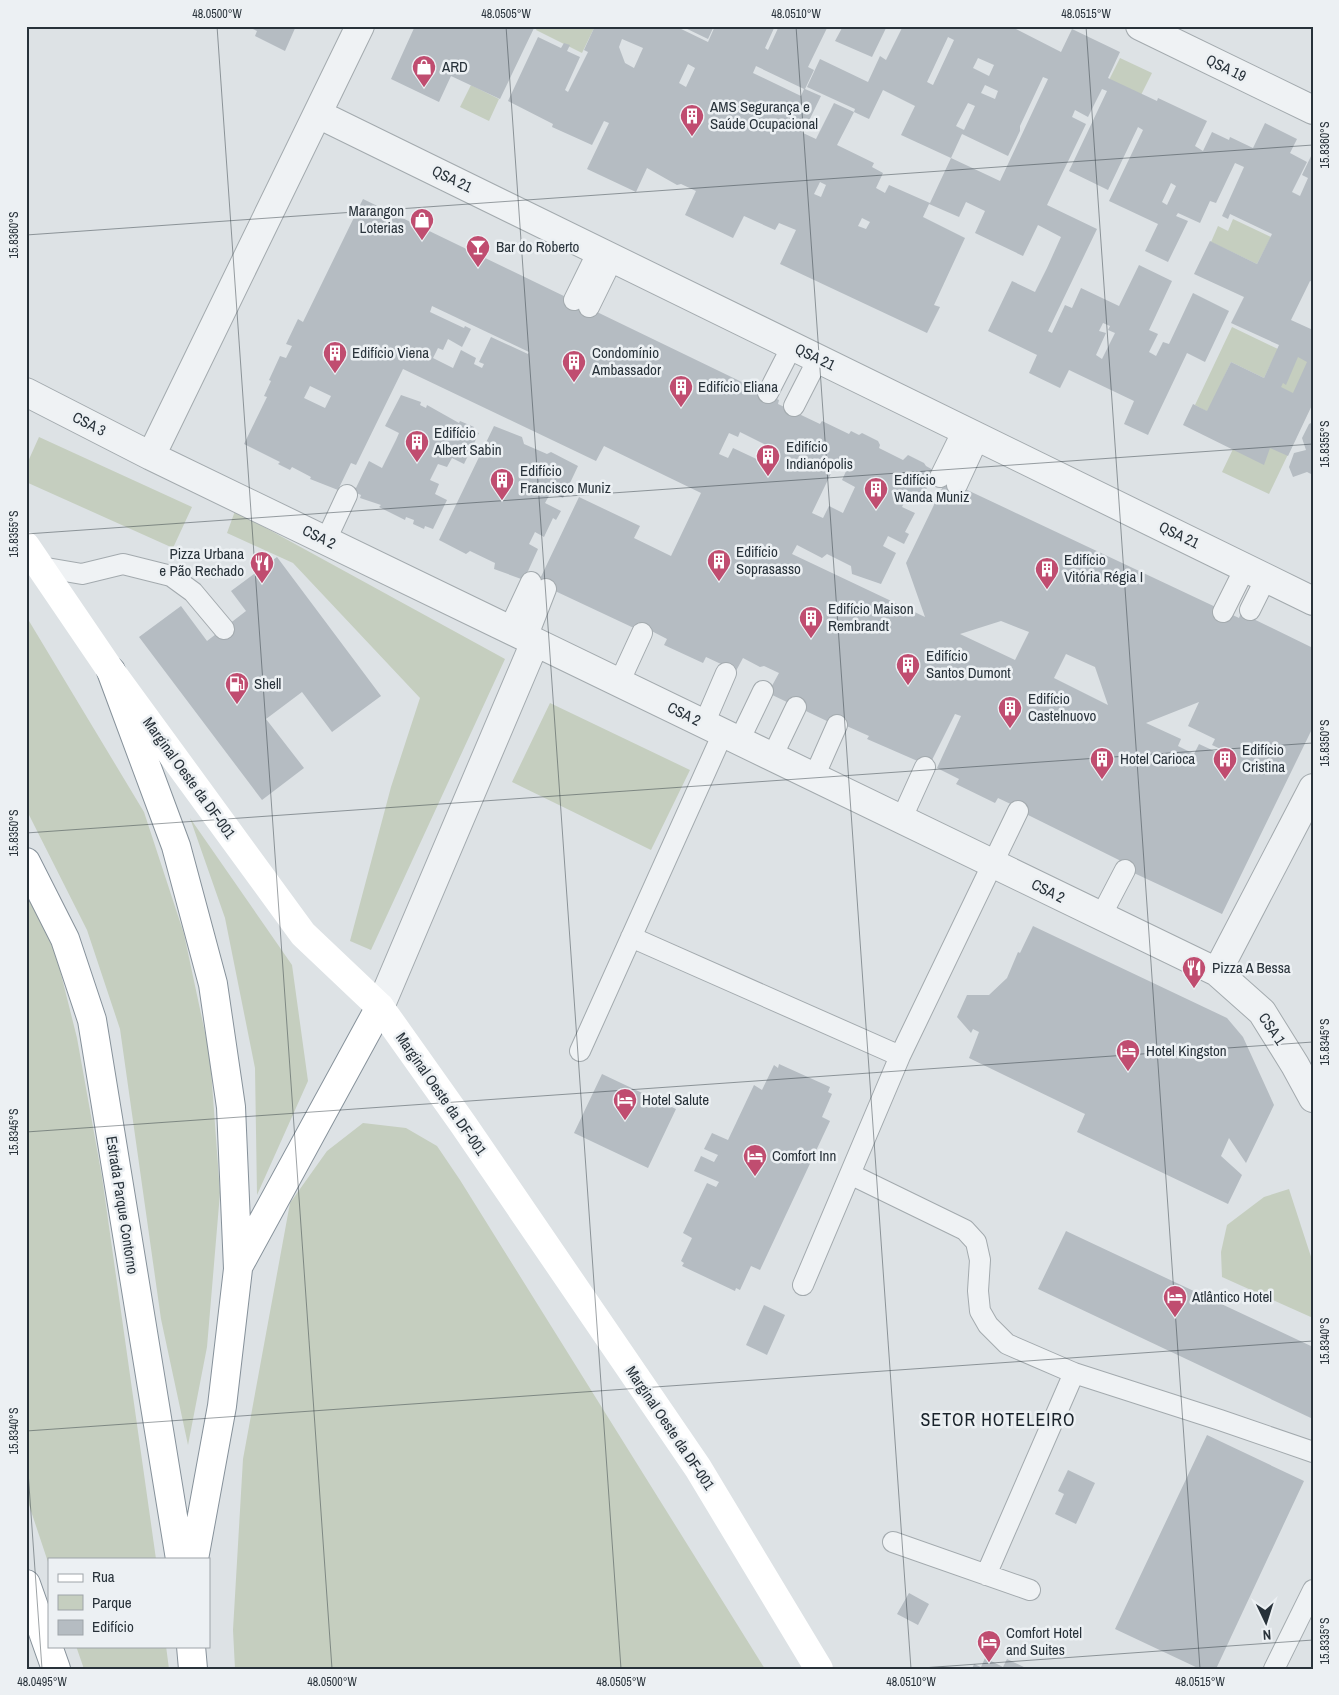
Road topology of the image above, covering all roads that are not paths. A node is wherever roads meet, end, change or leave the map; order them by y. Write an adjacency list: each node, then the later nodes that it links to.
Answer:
1 (360, 26): 4 (street)
2 (1140, 26): 3 (street, QSA 19)
3 (1313, 110)
4 (318, 114): 5 (street, QSA 21); 13 (street)
5 (606, 255): 6 (lane); 7 (street, QSA 21)
6 (582, 304)
7 (792, 346): 8 (street, QSA 21); 10 (lane)
8 (818, 359): 11 (lane); 12 (street, QSA 21)
9 (26, 392): 13 (street, CSA 3)
10 (768, 393)
11 (794, 406)
12 (971, 434): 14 (lane); 18 (street, QSA 21)
13 (151, 456): 16 (street, CSA 2)
14 (948, 481)
15 (347, 495): 16 (lane)
16 (326, 540): 25 (street, CSA 2)
17 (34, 557): 23 (lane); 26 (main road, Marginal Oeste da DF-001)
18 (1256, 573): 20 (street, QSA 21); 21 (lane); 22 (lane)
19 (538, 586): 25 (lane)
20 (1313, 601)
21 (1250, 610)
22 (1223, 612)
23 (224, 630)
24 (642, 633): 28 (lane)
25 (524, 636): 28 (street, CSA 2); 45 (street)
26 (111, 671): 45 (main road, Marginal Oeste da DF-001); 50 (main road)
27 (726, 673): 32 (lane)
28 (620, 682): 32 (street, CSA 2)
29 (762, 691): 32 (lane)
30 (796, 707): 33 (lane)
31 (837, 725): 35 (lane)
32 (722, 732): 33 (street, CSA 2); 43 (lane)
33 (772, 757): 35 (street, CSA 2)
34 (931, 770): 38 (lane)
35 (814, 777): 38 (street, CSA 2)
36 (1313, 788): 44 (street)
37 (1018, 811): 40 (lane)
38 (907, 822): 40 (street, CSA 2)
39 (26, 862): 55 (main road, Estrada Parque Contorno)
40 (994, 864): 42 (street, CSA 2); 47 (lane)
41 (1125, 870): 42 (lane)
42 (1101, 916): 44 (street, CSA 2)
43 (631, 937): 46 (lane); 47 (lane)
44 (1217, 972): 48 (street, CSA 1)
45 (380, 1008): 50 (main road); 66 (main road, Marginal Oeste da DF-001)
46 (580, 1051)
47 (900, 1056): 49 (lane)
48 (1313, 1098)
49 (850, 1174): 51 (lane); 52 (lane)
50 (238, 1269): 56 (main road)
51 (803, 1285)
52 (1074, 1373): 53 (lane); 57 (lane)
53 (1313, 1452)
54 (893, 1542): 57 (lane)
55 (180, 1558)
56 (194, 1558)
57 (986, 1575): 59 (lane)
58 (26, 1584): 61 (main road)
59 (1030, 1590)
60 (1313, 1590): 67 (lane)
61 (48, 1646)
62 (49, 1648): 64 (main road)
63 (191, 1648): 65 (main road)
64 (56, 1669)
65 (193, 1669)
66 (820, 1669)
67 (1274, 1669)

